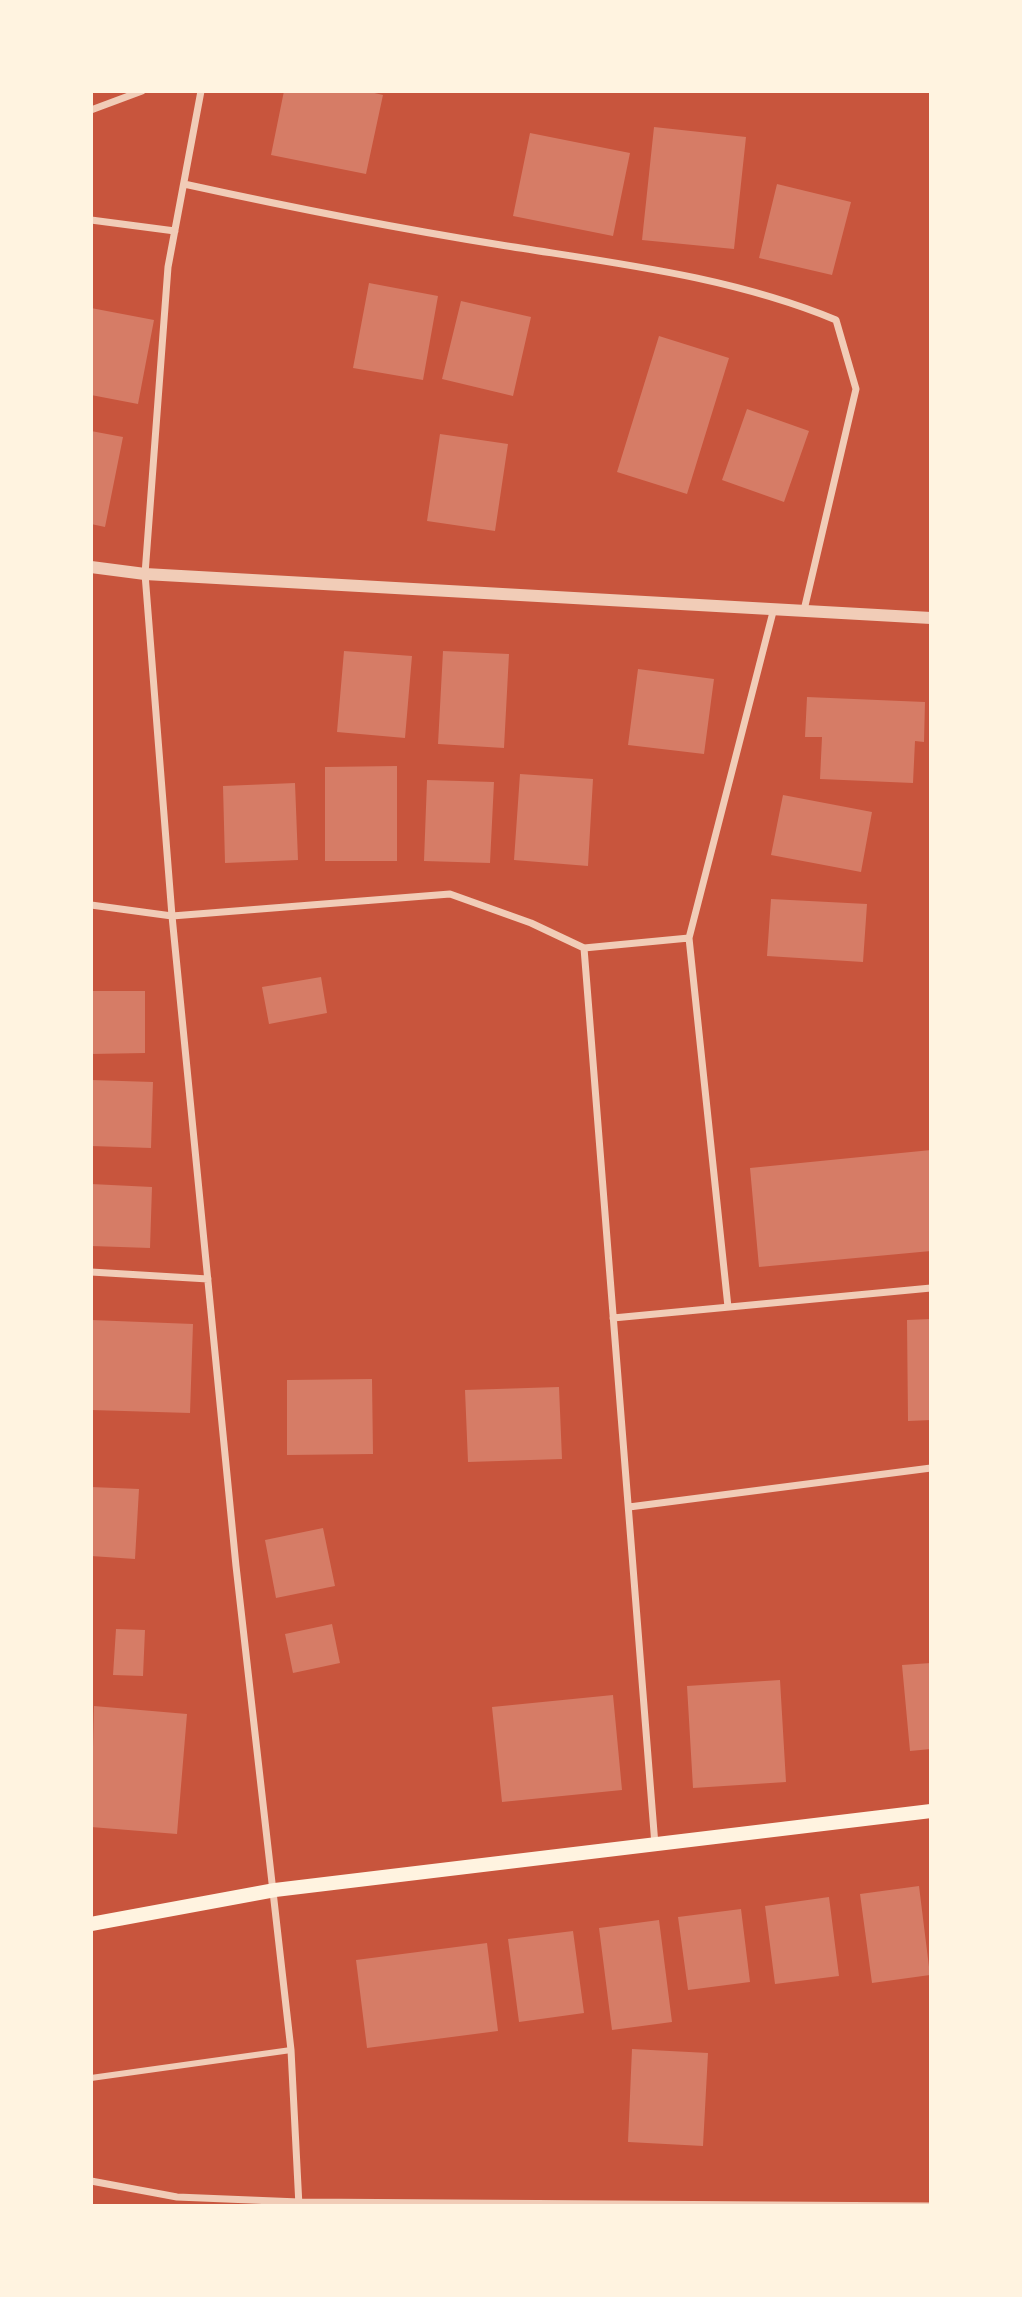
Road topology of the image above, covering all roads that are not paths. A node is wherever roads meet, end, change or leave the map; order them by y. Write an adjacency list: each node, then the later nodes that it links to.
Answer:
1 (142, 91): 3 (street)
2 (201, 91): 4 (street)
3 (91, 110)
4 (184, 184): 6 (street); 10 (street)
5 (91, 220): 6 (street)
6 (175, 231): 8 (street)
7 (91, 567): 8 (street)
8 (145, 574): 9 (street); 13 (street)
9 (774, 608): 10 (street); 14 (street)
10 (804, 610): 11 (street)
11 (931, 618)
12 (91, 905): 13 (street)
13 (172, 916): 15 (street); 17 (street)
14 (689, 938): 15 (street); 19 (street)
15 (584, 948): 20 (street)
16 (91, 1272): 17 (street)
17 (208, 1279): 25 (street)
18 (931, 1288): 19 (street)
19 (727, 1307): 20 (street)
20 (613, 1318): 22 (street)
21 (931, 1468): 22 (street)
22 (629, 1507): 24 (street)
23 (931, 1811): 24 (main road)
24 (655, 1846): 25 (main road)
25 (275, 1890): 26 (main road); 27 (street)
26 (91, 1924)
27 (291, 2050): 28 (street); 30 (street)
28 (91, 2078)
29 (91, 2181): 30 (street)
30 (301, 2205): 31 (street)
31 (931, 2206)

